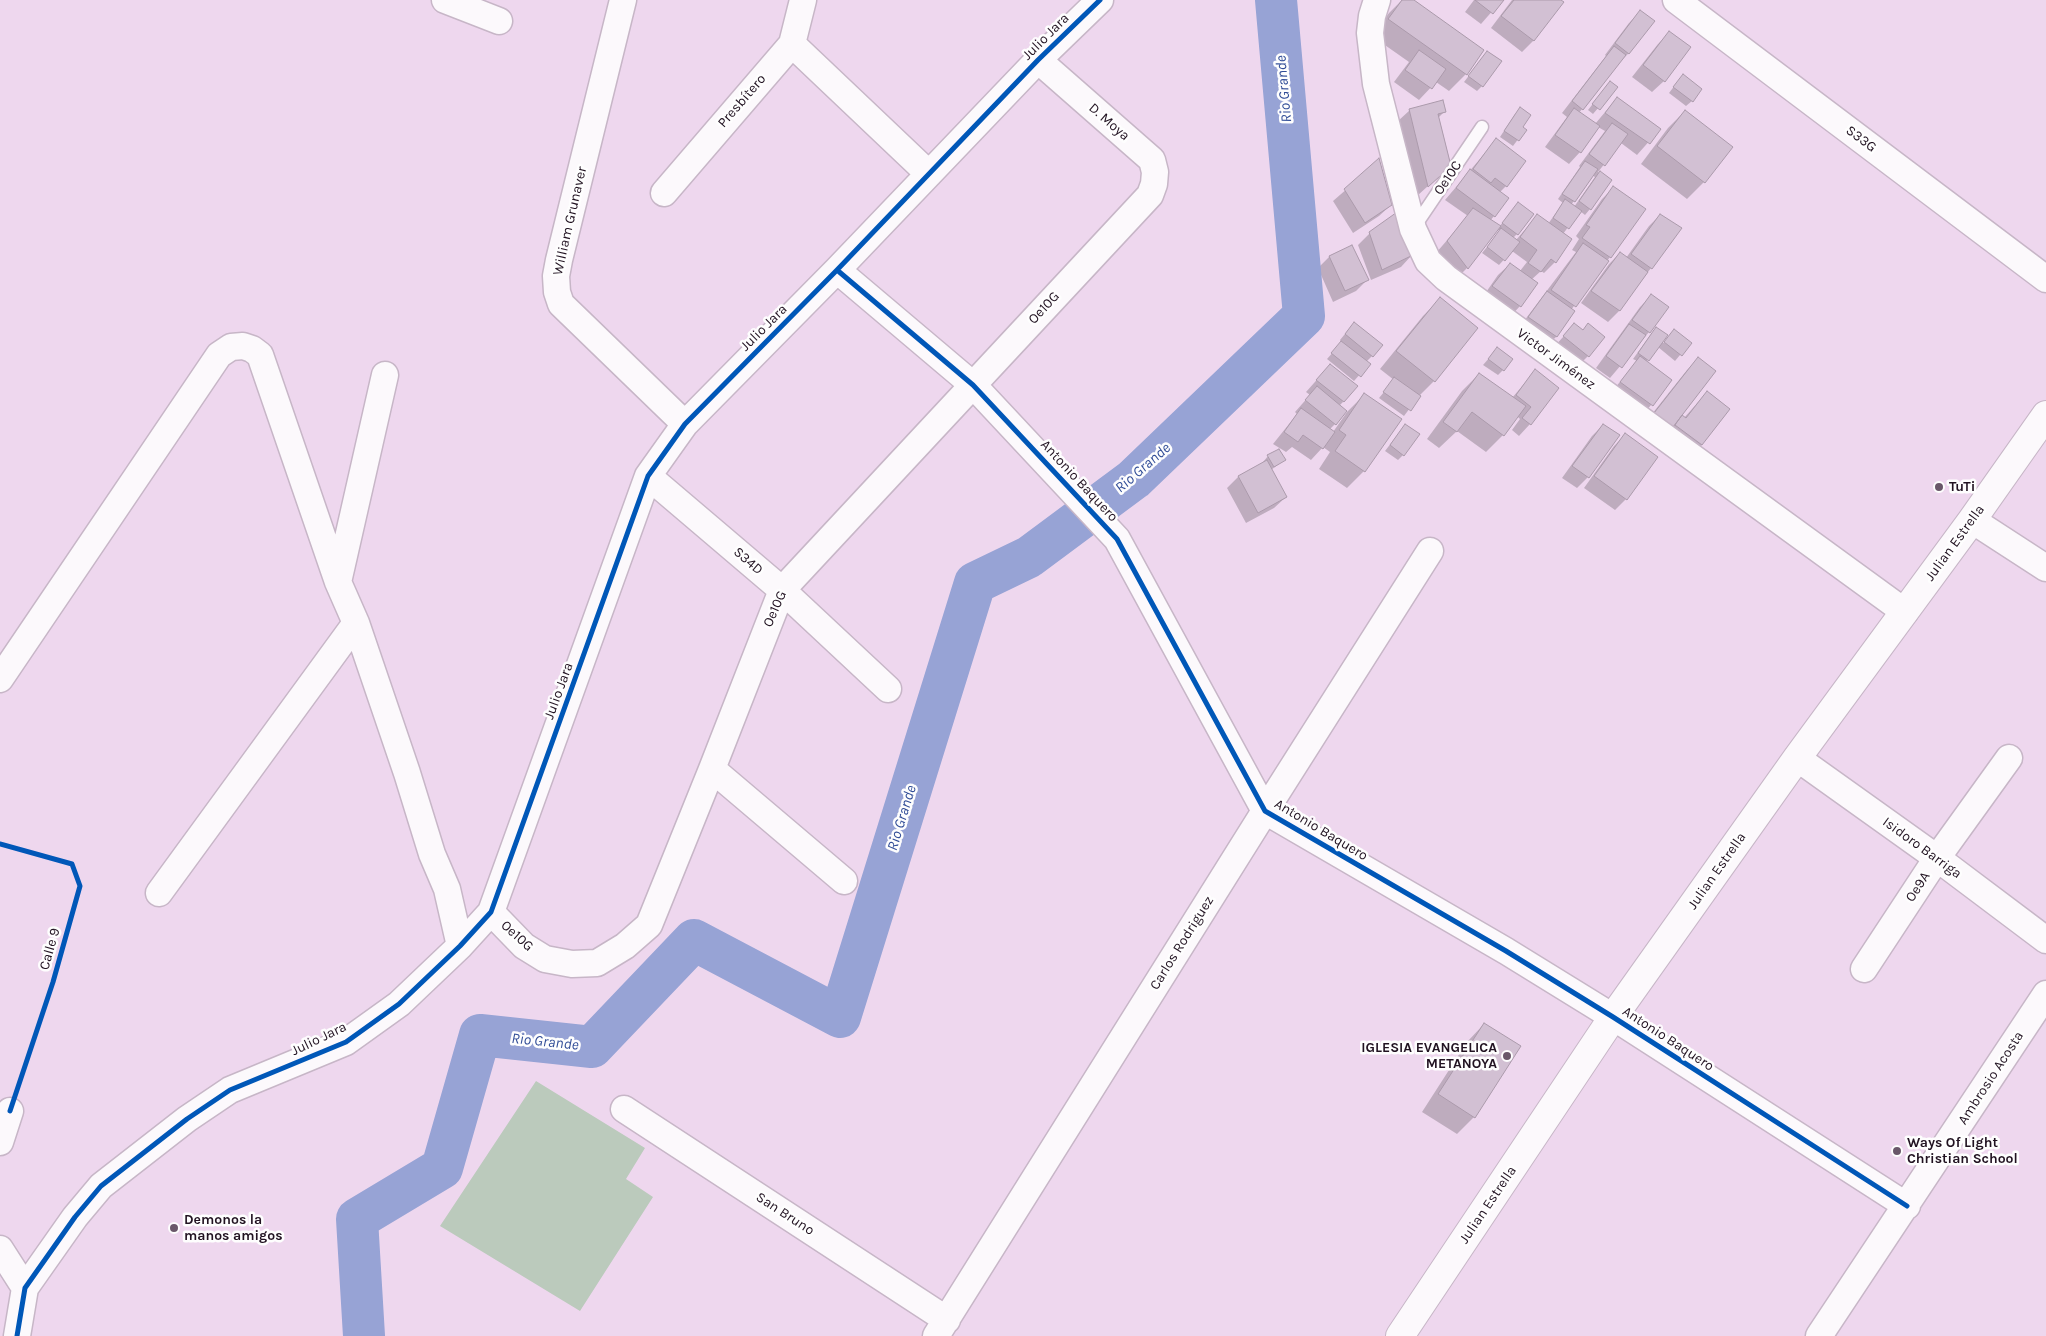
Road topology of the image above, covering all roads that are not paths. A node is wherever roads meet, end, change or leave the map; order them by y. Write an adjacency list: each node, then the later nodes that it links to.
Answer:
1 (444, 0): 7 (street)
2 (623, 0): 20 (street, William Grunaver)
3 (803, 0): 8 (street, Presbítero)
4 (1100, 0): 9 (street, Julio Jara)
5 (1377, 0): 14 (street, Victor Jiménez)
6 (1676, 0): 16 (street, S33G)
7 (499, 21)
8 (792, 44): 11 (street); 12 (street, Presbítero)
9 (1038, 60): 11 (street, Julio Jara); 13 (street, D. Moya)
10 (1482, 127): 14 (lane, Oe10C)
11 (929, 174): 15 (street, Julio Jara)
12 (664, 193)
13 (1150, 195): 18 (street, Oe10G)
14 (1413, 229): 27 (street, Victor Jiménez)
15 (836, 270): 18 (street, Antonio Baquero); 20 (street, Julio Jara)
16 (2046, 279)
17 (385, 374): 25 (street)
18 (973, 385): 26 (street, Oe10G); 34 (street, Antonio Baquero)
19 (2046, 415): 22 (street, Julian Estrella)
20 (686, 424): 21 (street, Julio Jara)
21 (648, 476): 26 (street, S34D); 38 (street, Julio Jara)
22 (1972, 520): 24 (street); 27 (street, Julian Estrella)
23 (1430, 551): 34 (street, Carlos Rodriguez)
24 (2046, 568)
25 (338, 582): 28 (street); 29 (street)
26 (782, 590): 30 (street, S34D); 33 (street, Oe10G)
27 (1905, 612): 31 (street, Julian Estrella)
28 (356, 623): 37 (street); 40 (street)
29 (0, 679)
30 (888, 690)
31 (1797, 758): 35 (street, Isidoro Barriga); 43 (street, Julian Estrella)
32 (2009, 758): 35 (street, Oe9A)
33 (712, 769): 36 (street); 38 (street, Oe10G)
34 (1265, 810): 43 (street, Antonio Baquero); 50 (street, Carlos Rodriguez)
35 (1937, 858): 39 (street, Isidoro Barriga); 41 (street, Oe9A)
36 (844, 881)
37 (159, 893)
38 (492, 912): 40 (street, Julio Jara)
39 (2046, 940)
40 (460, 946): 49 (street, Julio Jara)
41 (1864, 969)
42 (2046, 994): 47 (street, Ambrosio Acosta)
43 (1613, 1017): 47 (street, Antonio Baquero); 52 (street, Julian Estrella)
44 (624, 1109): 50 (street, San Bruno)
45 (10, 1111): 46 (street)
46 (0, 1142)
47 (1907, 1206): 53 (street, Ambrosio Acosta)
48 (0, 1249): 49 (street)
49 (25, 1288): 51 (street, Julio Jara)
50 (941, 1328)
51 (17, 1336)
52 (1400, 1336)
53 (1819, 1336)

